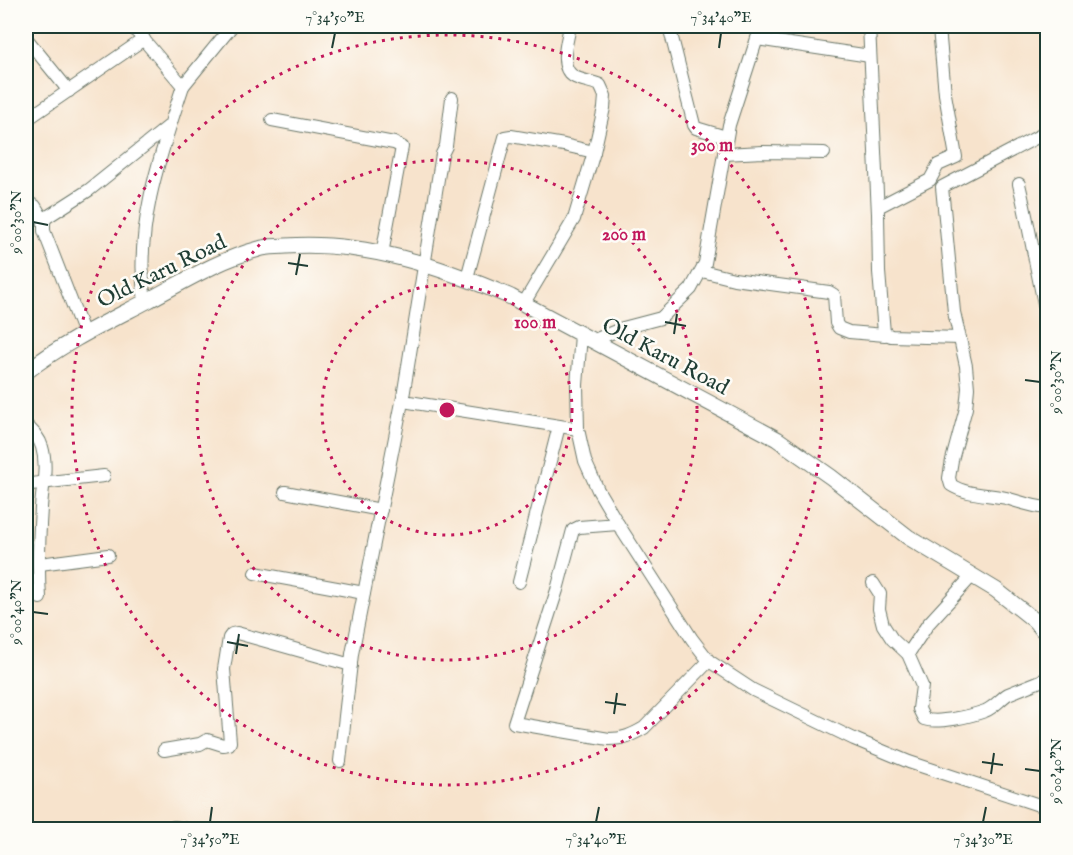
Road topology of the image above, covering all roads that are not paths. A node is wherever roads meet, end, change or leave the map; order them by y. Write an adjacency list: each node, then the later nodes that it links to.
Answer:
1 (132, 26): 9 (street)
2 (232, 26): 12 (street)
3 (570, 26): 20 (street)
4 (669, 26): 19 (street)
5 (760, 26): 10 (street)
6 (869, 26): 11 (street)
7 (940, 26): 25 (street)
8 (26, 38): 13 (street)
9 (144, 39): 12 (street); 13 (street)
10 (757, 39): 11 (street); 19 (street)
11 (870, 56): 25 (street)
12 (183, 86): 17 (street)
13 (69, 91): 15 (street)
14 (452, 98): 28 (street)
15 (26, 120)
16 (272, 120): 27 (street)
17 (170, 125): 26 (street); 31 (street)
18 (1045, 132): 37 (street)
19 (726, 137): 22 (street)
20 (594, 152): 30 (street); 32 (street)
21 (824, 153): 22 (street)
22 (724, 154): 29 (street)
23 (1019, 184): 33 (street)
24 (26, 202): 26 (street)
25 (878, 207): 35 (street)
26 (44, 221): 34 (street)
27 (382, 254): 28 (main road, Old Karu Road); 31 (main road, Old Karu Road)
28 (425, 266): 30 (main road, Old Karu Road); 39 (street)
29 (702, 271): 35 (street); 36 (street)
30 (467, 278): 32 (main road, Old Karu Road)
31 (145, 302): 34 (main road, Old Karu Road)
32 (524, 303): 36 (main road, Old Karu Road)
33 (1047, 321)
34 (84, 334): 38 (main road, Old Karu Road)
35 (885, 335): 37 (street)
36 (586, 338): 42 (street); 53 (main road, Old Karu Road)
37 (960, 338): 47 (street)
38 (28, 364)
39 (403, 401): 41 (street); 48 (street)
40 (26, 425): 44 (street)
41 (559, 426): 42 (street); 55 (street)
42 (578, 429): 49 (street)
43 (104, 476): 44 (street)
44 (44, 483): 45 (street); 51 (street)
45 (26, 487)
46 (285, 492): 48 (street)
47 (1047, 508)
48 (381, 510): 57 (street)
49 (618, 524): 61 (street); 61 (street)
50 (108, 555): 51 (street)
51 (39, 569): 54 (street); 58 (street)
52 (255, 573): 57 (street)
53 (972, 576): 59 (main road, Old Karu Road); 60 (street)
54 (26, 581)
55 (519, 582)
56 (873, 583): 60 (street)
57 (364, 593): 62 (street)
58 (39, 598)
59 (1047, 636)
60 (908, 654): 63 (street)
61 (709, 661): 66 (street)
62 (351, 665): 64 (street); 65 (street)
63 (1047, 678)
64 (164, 750)
65 (340, 761)
66 (1047, 808)
67 (172, 830): 68 (street)
68 (191, 830)

